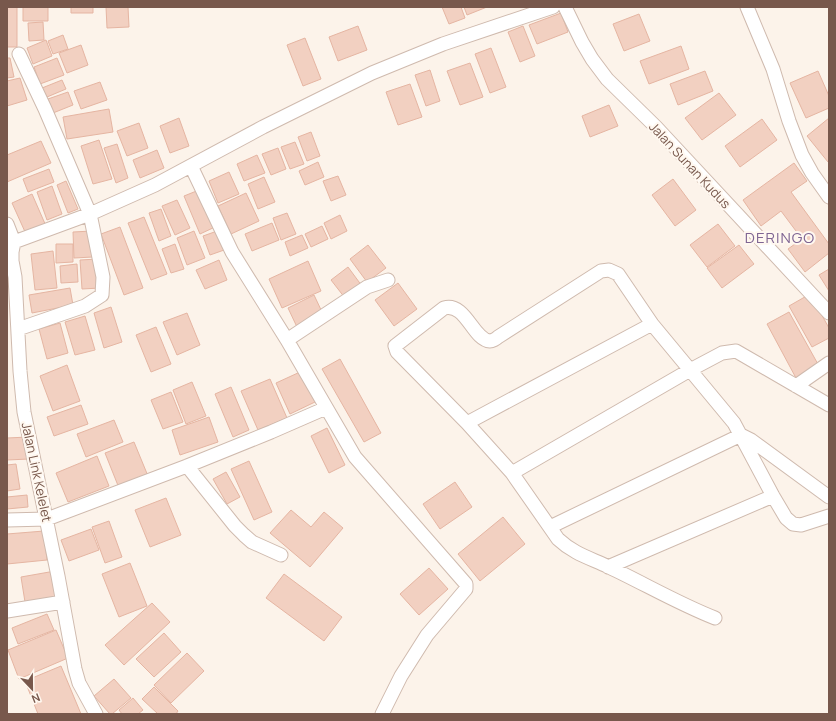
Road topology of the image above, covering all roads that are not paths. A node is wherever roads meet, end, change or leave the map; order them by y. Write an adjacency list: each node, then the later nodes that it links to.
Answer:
1 (553, 7): 5 (street)
2 (565, 7): 11 (street, Jalan Sunan Kudus)
3 (747, 7): 6 (street)
4 (19, 54): 7 (street)
5 (190, 166): 7 (street); 14 (street)
6 (829, 198)
7 (90, 214): 9 (street); 13 (street)
8 (7, 224): 9 (street, Jalan Link Kelelet)
9 (14, 242): 13 (street, Jalan Link Kelelet)
10 (388, 280): 14 (street)
11 (829, 313)
12 (652, 324): 16 (street); 20 (street); 20 (street)
13 (18, 329): 27 (street, Jalan Link Kelelet)
14 (287, 340): 19 (street)
15 (829, 363): 17 (street)
16 (690, 370): 17 (street); 21 (street); 23 (street)
17 (796, 386): 18 (street)
18 (829, 405)
19 (326, 408): 22 (street); 36 (street)
20 (467, 424): 23 (street)
21 (741, 435): 24 (street); 25 (street); 29 (street)
22 (188, 466): 27 (street); 30 (street)
23 (512, 473): 29 (street)
24 (773, 496): 26 (street); 31 (street)
25 (829, 497)
26 (829, 516)
27 (47, 519): 28 (street); 32 (street, Jalan Link Kelelet)
28 (7, 520)
29 (550, 527): 31 (street)
30 (281, 555)
31 (608, 567): 34 (street)
32 (63, 602): 33 (street); 35 (street, Jalan Link Kelelet)
33 (7, 611)
34 (716, 618)
35 (96, 714)
36 (382, 714)

